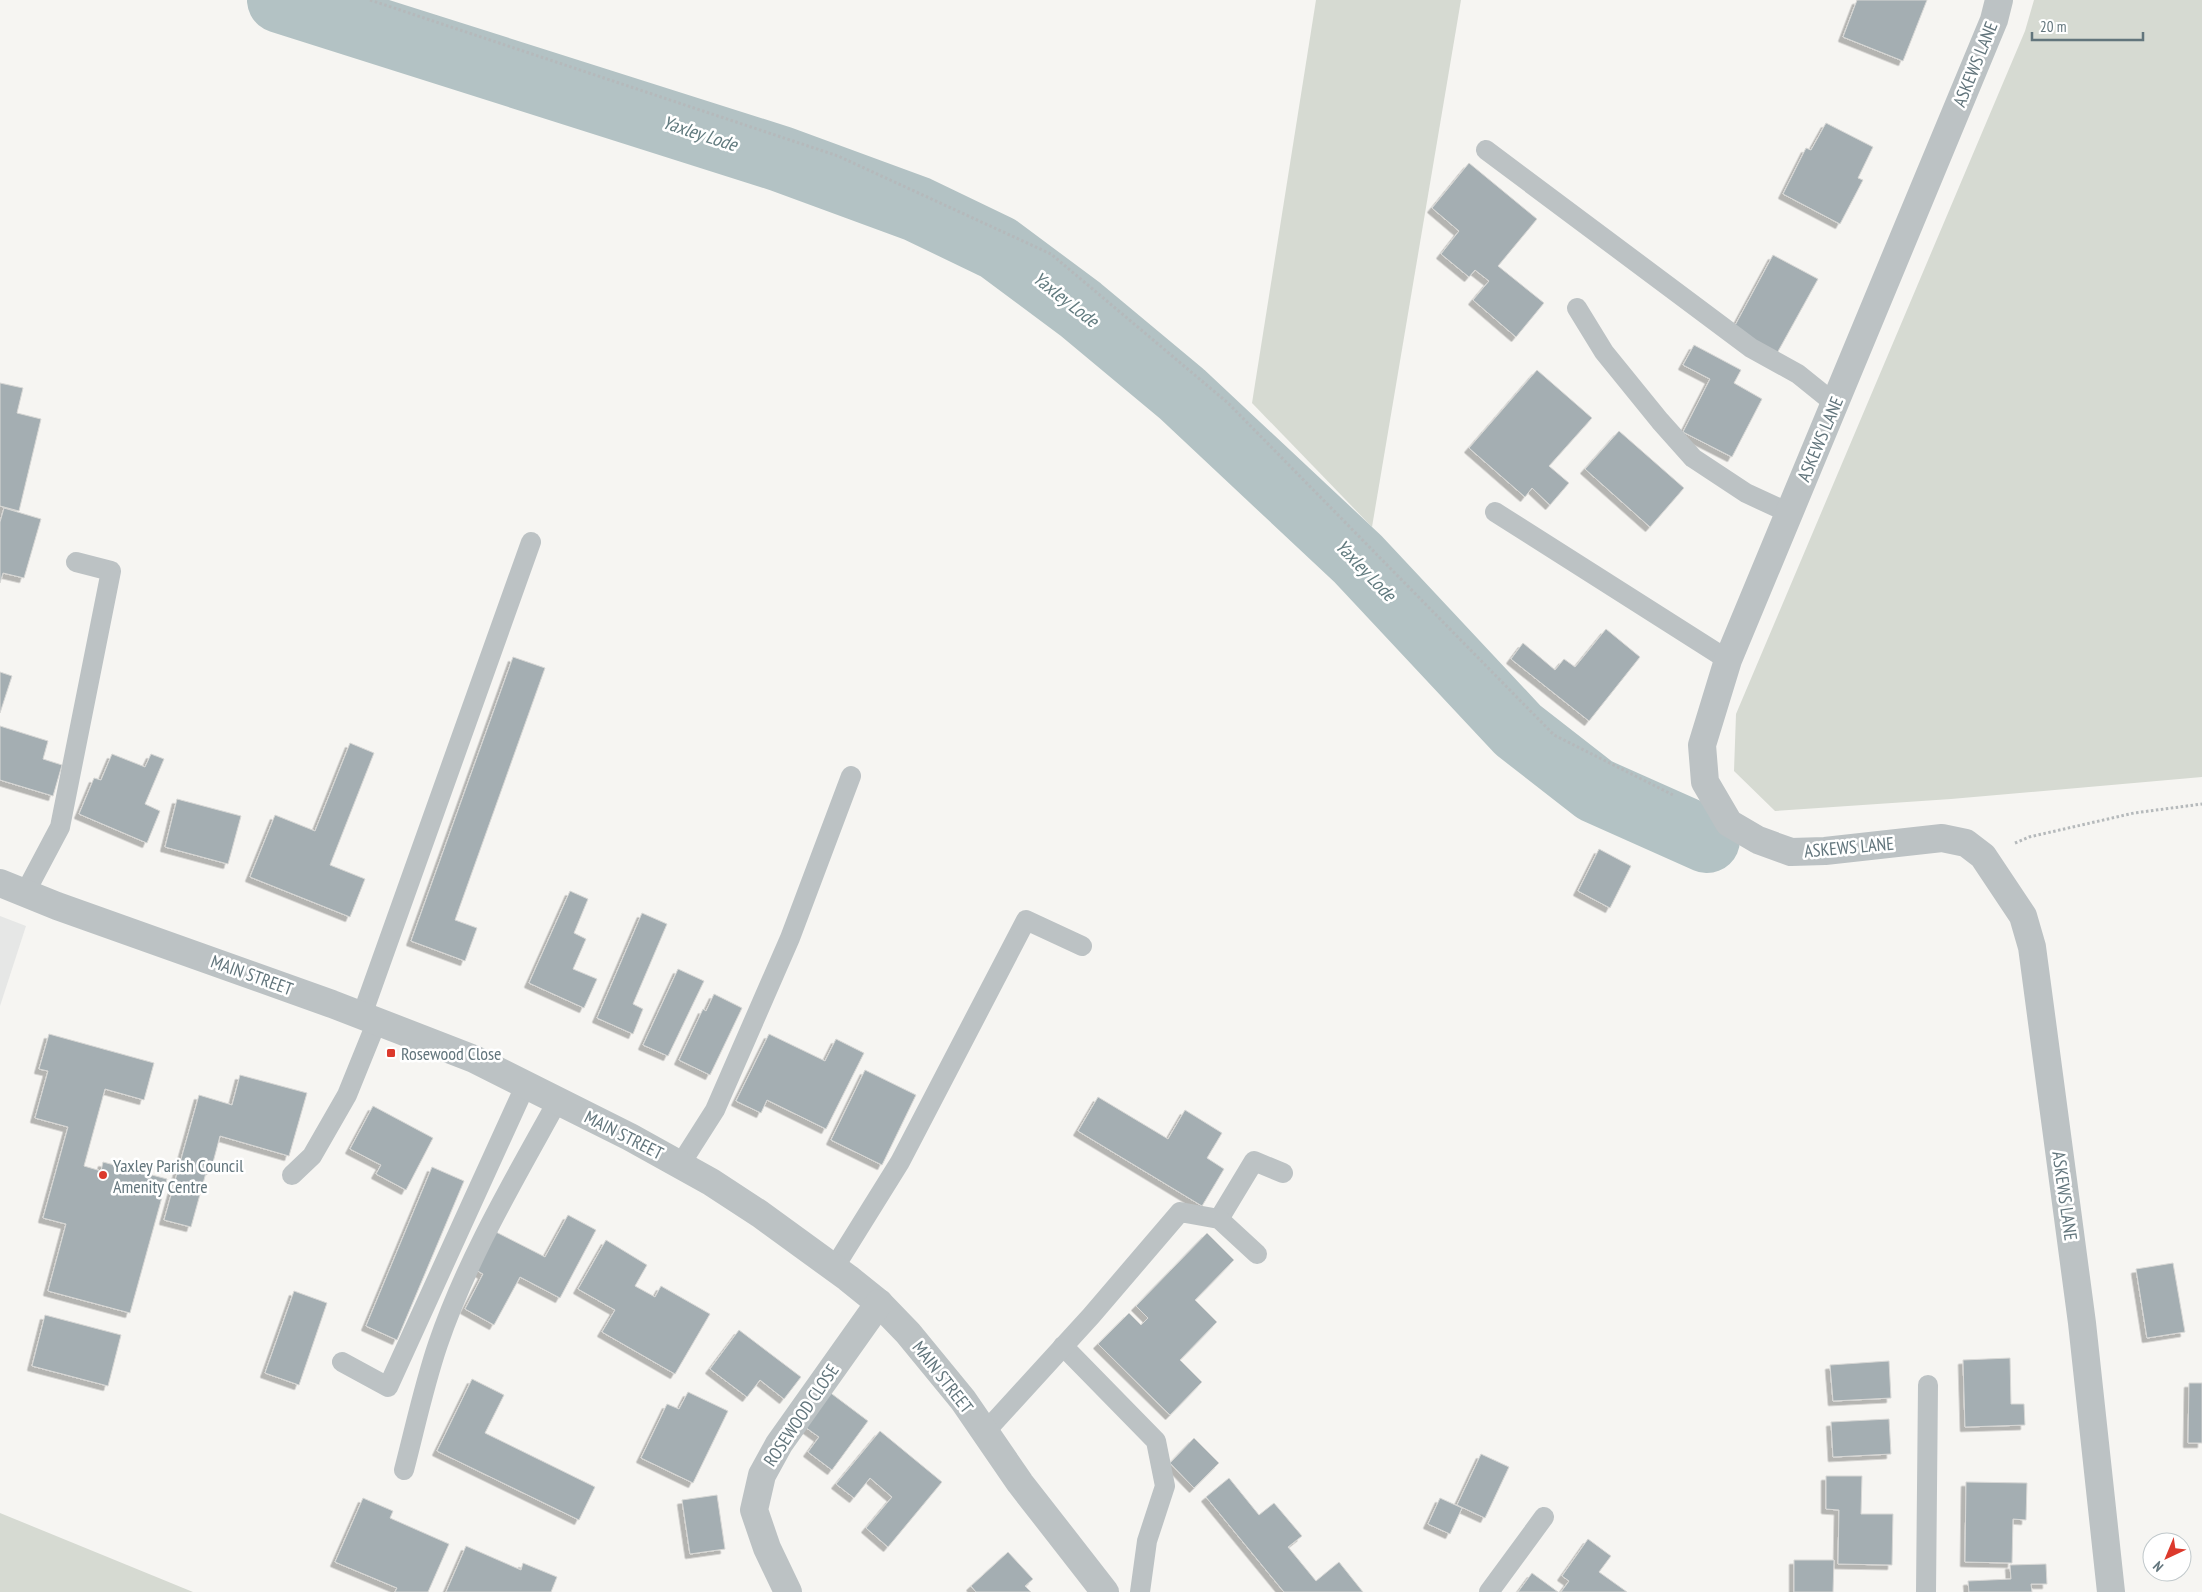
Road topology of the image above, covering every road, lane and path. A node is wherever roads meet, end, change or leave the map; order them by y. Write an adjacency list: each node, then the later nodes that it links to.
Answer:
1 (370, 0): 12 (path)
2 (1999, 0): 5 (street, ASKEWS LANE)
3 (1486, 150): 5 (lane)
4 (1577, 308): 7 (lane)
5 (1834, 403): 7 (street, ASKEWS LANE)
6 (1495, 512): 10 (lane)
7 (1788, 513): 10 (street, ASKEWS LANE)
8 (531, 542): 18 (lane)
9 (76, 562): 16 (lane)
10 (1728, 660): 14 (street, ASKEWS LANE)
11 (852, 776): 21 (lane)
12 (1677, 797)
13 (2202, 804): 14 (path)
14 (1983, 856): 39 (street, ASKEWS LANE)
15 (0, 883): 16 (street, MAIN STREET)
16 (25, 893): 18 (street, MAIN STREET)
17 (1082, 946): 26 (lane)
18 (370, 1018): 19 (street, MAIN STREET); 23 (lane)
19 (526, 1084): 20 (street, MAIN STREET); 29 (lane)
20 (557, 1102): 21 (street, MAIN STREET); 32 (lane)
21 (680, 1165): 26 (street, MAIN STREET)
22 (1283, 1173): 24 (lane)
23 (292, 1175)
24 (1219, 1219): 25 (lane); 28 (lane)
25 (1257, 1254)
26 (834, 1268): 27 (street, MAIN STREET)
27 (879, 1304): 31 (street, MAIN STREET); 34 (street, ROSEWOOD CLOSE)
28 (1063, 1346): 31 (lane); 36 (lane)
29 (342, 1362)
30 (1928, 1385): 38 (lane)
31 (985, 1432): 35 (street, MAIN STREET)
32 (404, 1470)
33 (1544, 1517): 37 (lane)
34 (788, 1592)
35 (1105, 1592)
36 (1140, 1592)
37 (1489, 1592)
38 (1926, 1592)
39 (2111, 1592)

